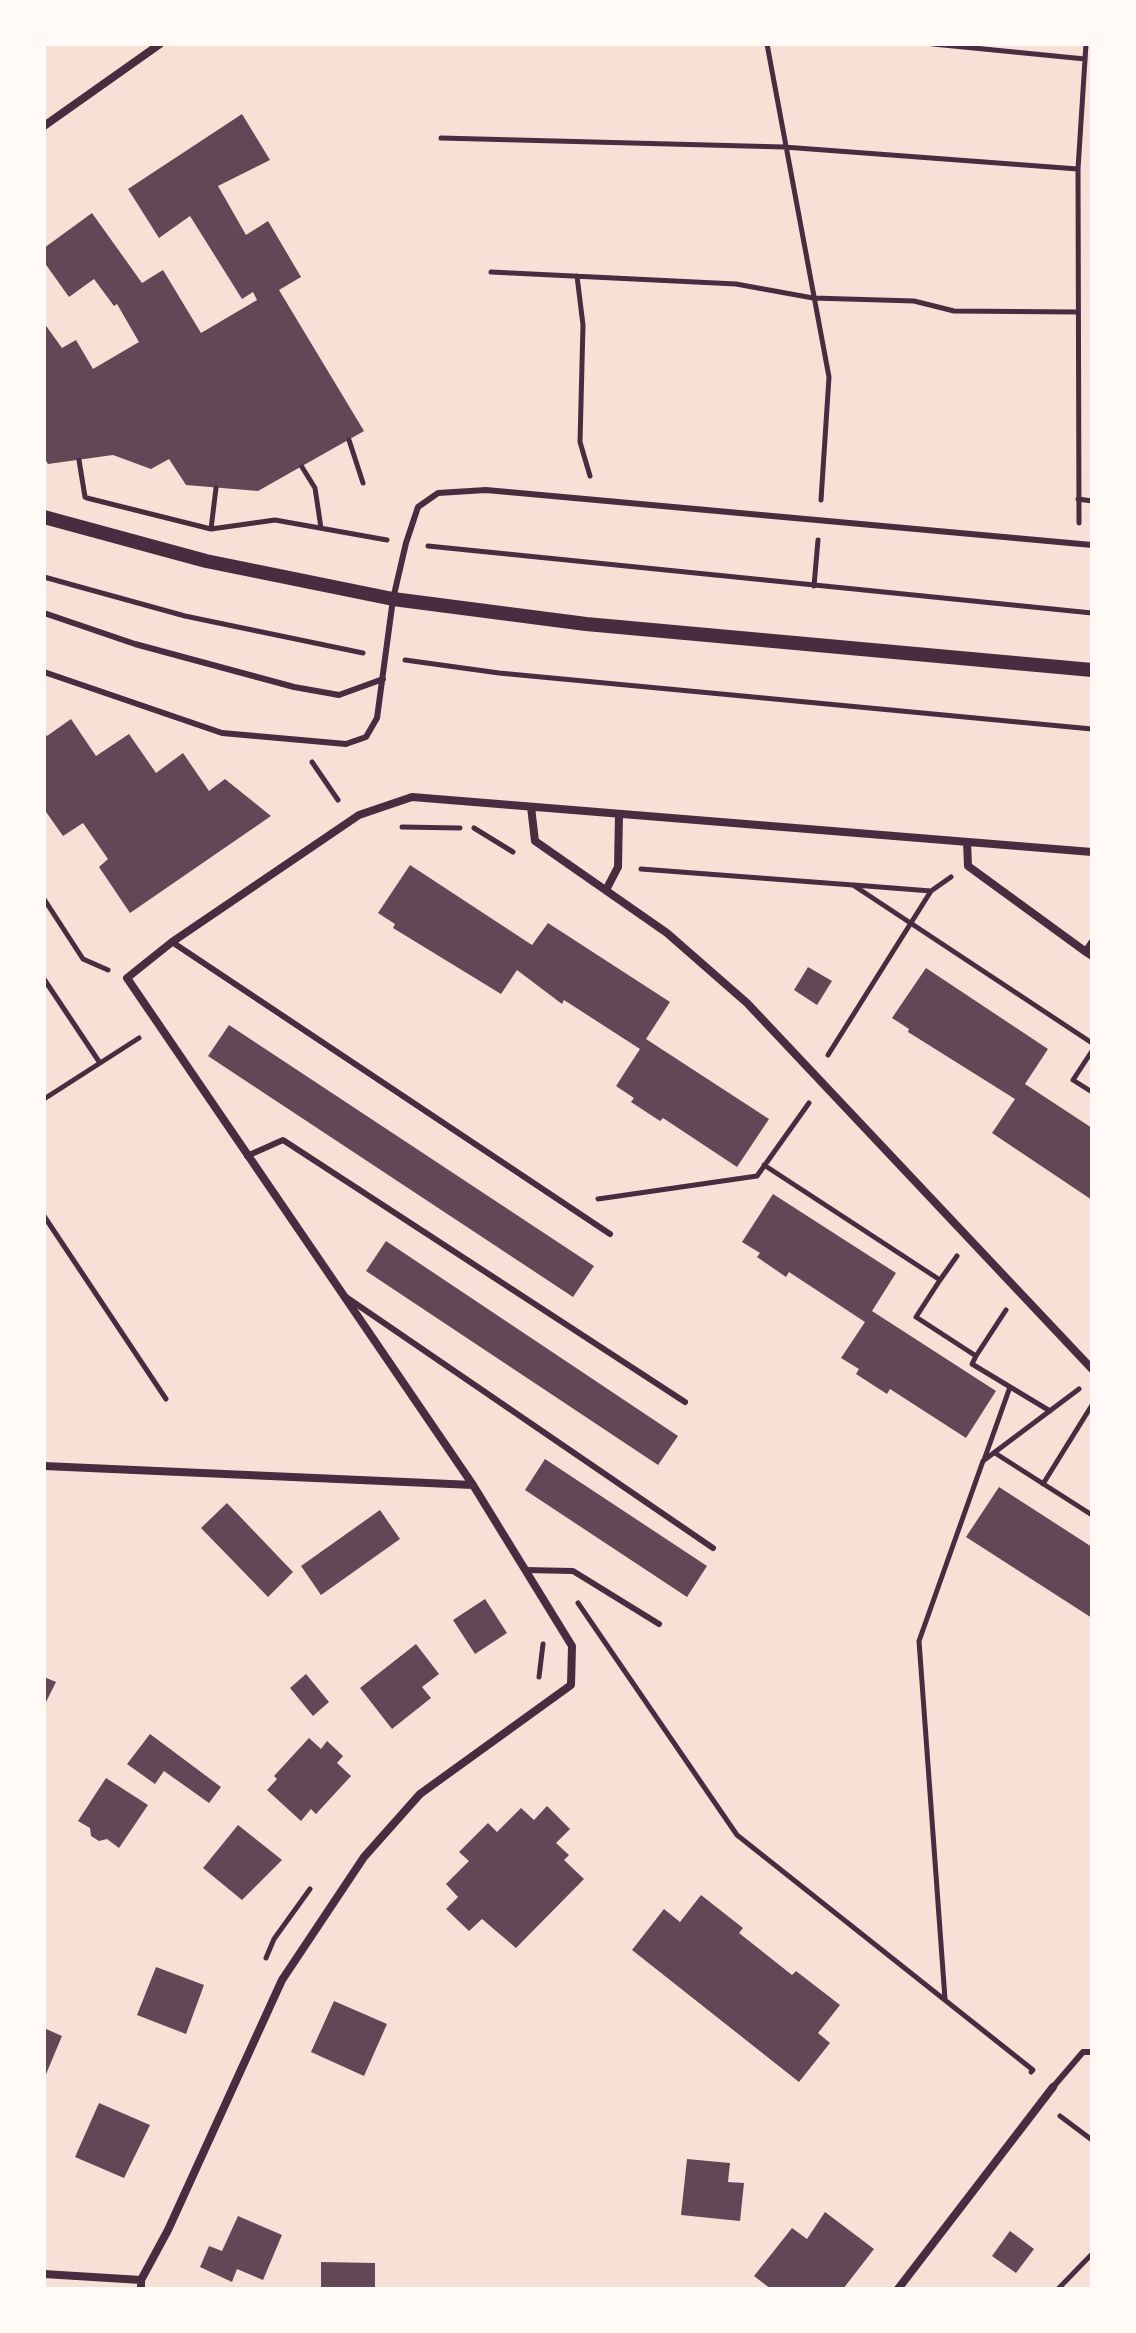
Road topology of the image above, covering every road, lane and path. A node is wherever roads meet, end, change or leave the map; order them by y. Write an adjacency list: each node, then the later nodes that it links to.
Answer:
1 (160, 44): 6 (street)
2 (767, 44): 8 (path)
3 (933, 44): 5 (path)
4 (1086, 44): 5 (path)
5 (1085, 59): 9 (path)
6 (44, 126)
7 (441, 138): 8 (path)
8 (784, 147): 9 (path); 12 (path)
9 (1078, 169): 13 (path)
10 (491, 272): 11 (path)
11 (577, 276): 12 (path); 21 (path)
12 (813, 298): 13 (path); 23 (path)
13 (1076, 312): 22 (path)
14 (349, 440): 17 (path)
15 (79, 460): 20 (path)
16 (302, 467): 25 (path)
17 (363, 483)
18 (216, 488): 26 (path)
19 (71, 494): 20 (path)
20 (85, 497): 26 (path)
21 (596, 500): 28 (lane); 29 (lane)
22 (1092, 501)
23 (820, 505)
24 (44, 517): 32 (street)
25 (321, 528): 26 (path); 28 (path)
26 (211, 529)
27 (818, 538): 31 (path)
28 (406, 543): 31 (path); 32 (lane)
29 (1092, 545)
30 (44, 577): 35 (path)
31 (814, 586): 34 (path)
32 (393, 599): 35 (lane); 36 (street)
33 (44, 613): 38 (lane)
34 (1092, 613)
35 (386, 657): 38 (lane); 39 (path)
36 (1092, 670)
37 (44, 672): 40 (lane)
38 (383, 679): 40 (lane)
39 (1092, 729)
40 (298, 742): 43 (path)
41 (531, 807): 42 (street); 43 (street); 51 (street)
42 (619, 814): 45 (street); 49 (street)
43 (359, 815): 55 (street)
44 (394, 827): 47 (path)
45 (967, 842): 46 (street); 48 (street)
46 (1092, 852)
47 (515, 853)
48 (968, 866): 52 (path); 57 (street)
49 (618, 867): 50 (path); 51 (street)
50 (853, 885): 52 (path); 54 (path)
51 (606, 890): 65 (street)
52 (931, 891): 54 (path)
53 (44, 899): 58 (path)
54 (911, 924): 61 (path); 63 (path)
55 (172, 942): 58 (street); 70 (lane)
56 (1092, 943): 57 (street)
57 (1089, 954)
58 (127, 978): 60 (street)
59 (44, 979): 64 (path)
60 (160, 1024): 64 (path); 68 (street)
61 (1092, 1043)
62 (1092, 1051): 66 (path)
63 (828, 1056)
64 (100, 1063): 67 (path)
65 (822, 1084): 69 (path); 73 (street)
66 (1092, 1092)
67 (44, 1099)
68 (247, 1156): 76 (street); 82 (lane)
69 (764, 1165): 70 (path); 74 (path)
70 (566, 1204): 72 (lane)
71 (44, 1216): 81 (path)
72 (610, 1234)
73 (969, 1239): 74 (path); 75 (street)
74 (940, 1280): 77 (path)
75 (1019, 1291): 77 (path); 78 (street)
76 (340, 1293): 89 (street); 91 (lane)
77 (976, 1356): 79 (path)
78 (1092, 1369)
79 (1010, 1387): 84 (path); 86 (path)
80 (1081, 1387): 84 (path)
81 (166, 1399)
82 (685, 1402)
83 (1092, 1405): 88 (path)
84 (1050, 1411): 85 (path)
85 (995, 1453): 86 (path); 88 (path)
86 (983, 1461): 95 (path)
87 (44, 1466): 89 (street)
88 (1043, 1484): 90 (path)
89 (473, 1485): 92 (street)
90 (1092, 1515)
91 (713, 1548)
92 (525, 1570): 93 (lane); 102 (street)
93 (556, 1571): 94 (lane); 95 (path)
94 (659, 1624)
95 (945, 2000): 98 (path)
96 (1092, 2052): 97 (lane)
97 (1053, 2087): 98 (street)
98 (1042, 2103): 99 (path); 103 (street)
99 (1092, 2140)
100 (1092, 2254): 104 (path)
101 (44, 2274): 102 (street)
102 (141, 2285)
103 (898, 2289)
104 (1058, 2289)

